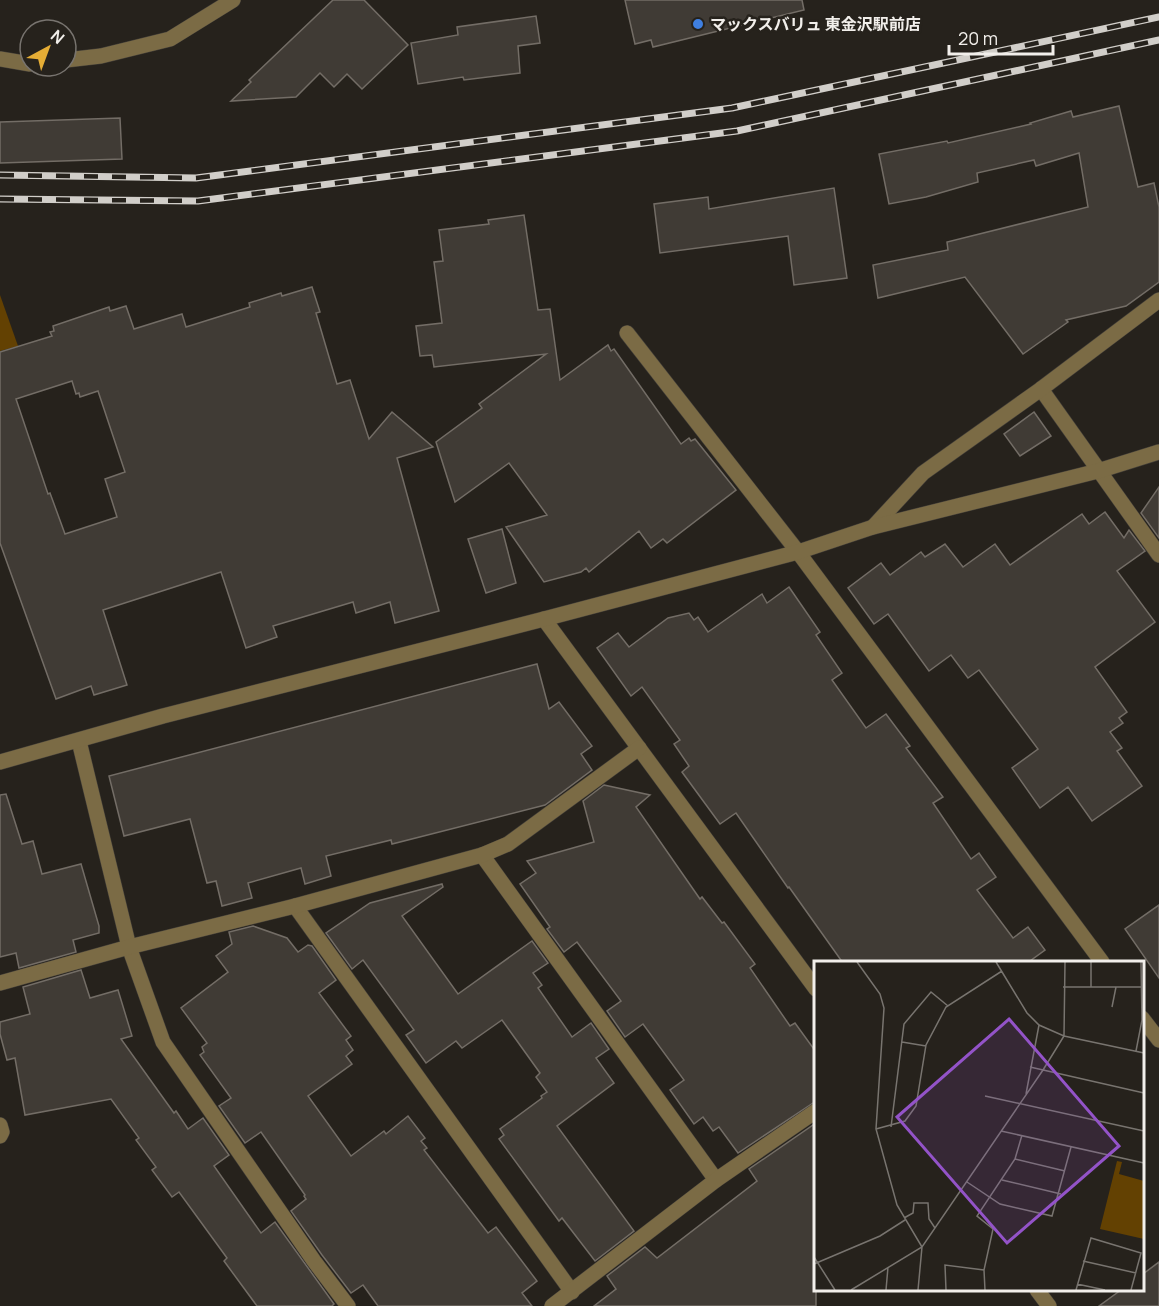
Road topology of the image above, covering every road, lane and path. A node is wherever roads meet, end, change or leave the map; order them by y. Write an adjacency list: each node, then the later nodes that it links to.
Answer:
1 (233, 0): 3 (street)
2 (0, 59): 4 (street)
3 (78, 59)
4 (18, 62)
5 (1159, 300): 7 (street)
6 (627, 333): 11 (street)
7 (1041, 389): 9 (street); 10 (street)
8 (1159, 452): 9 (street)
9 (1098, 471): 10 (street); 12 (street)
10 (873, 526): 11 (street)
11 (798, 552): 13 (street); 20 (street)
12 (1159, 555)
13 (544, 619): 14 (street); 15 (street)
14 (78, 741): 16 (street); 19 (street)
15 (639, 748): 17 (street); 22 (street)
16 (0, 762)
17 (482, 855): 18 (street); 28 (street)
18 (295, 906): 19 (street); 30 (street)
19 (129, 947): 21 (street); 31 (street)
20 (1101, 961)
21 (0, 983)
22 (814, 986)
23 (1144, 1019): 24 (street)
24 (1159, 1040)
25 (814, 1112): 28 (street)
26 (0, 1125): 27 (street)
27 (0, 1136)
28 (716, 1180): 30 (street)
29 (1038, 1291): 33 (street)
30 (572, 1292): 32 (street)
31 (348, 1306)
32 (552, 1306)
33 (1049, 1306)

